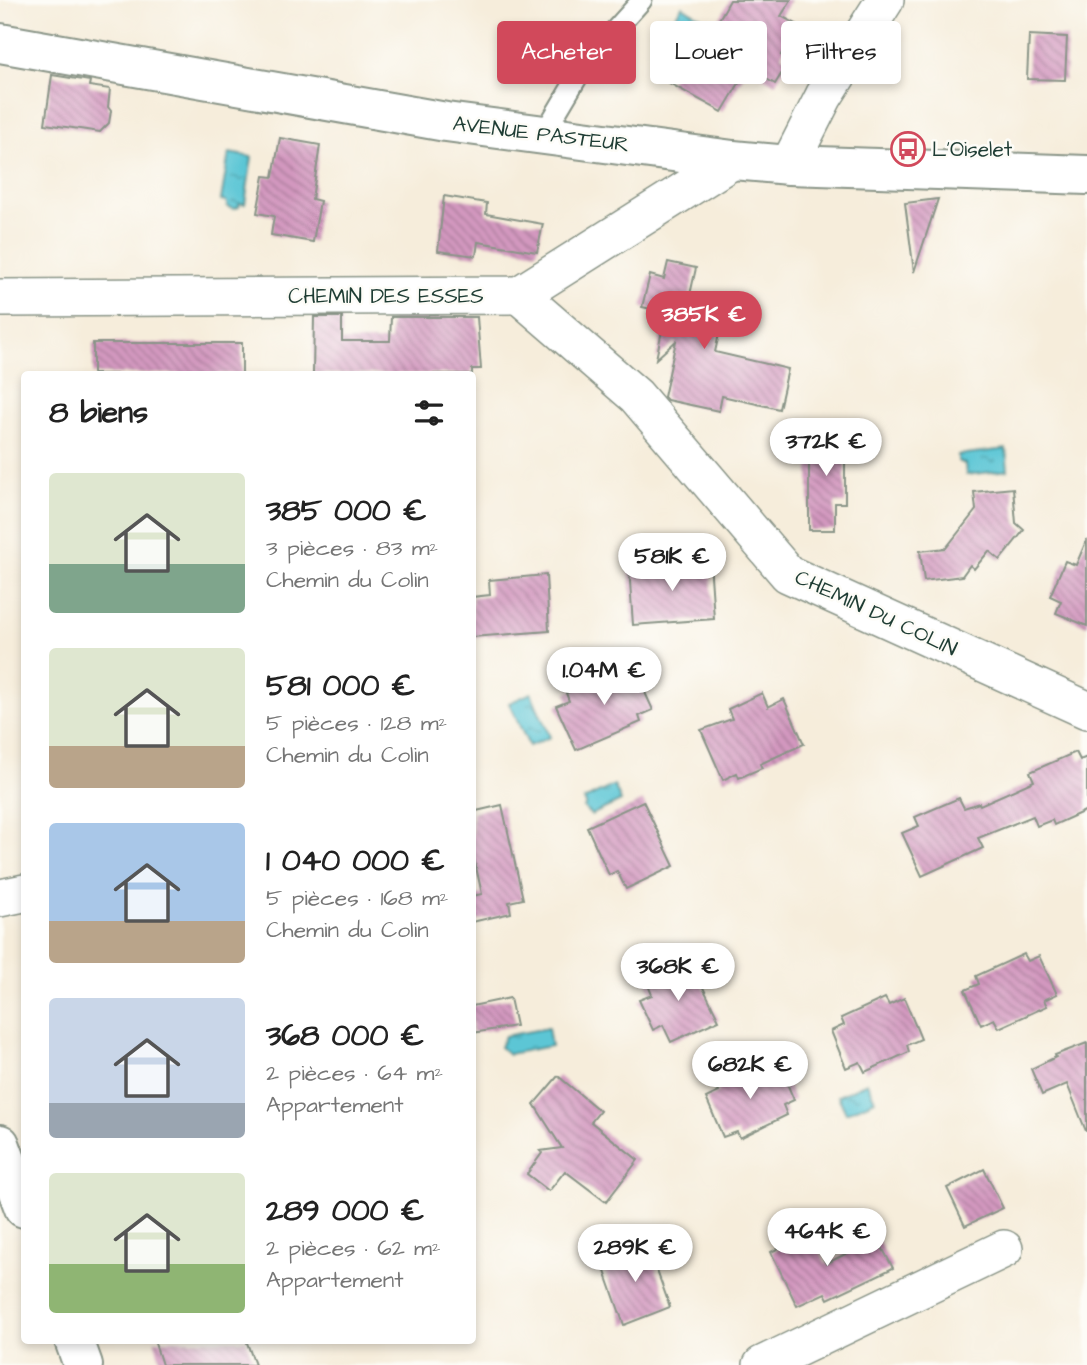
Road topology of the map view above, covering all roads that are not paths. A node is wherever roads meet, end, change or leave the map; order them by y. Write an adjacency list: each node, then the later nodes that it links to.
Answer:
1 (642, 0): 4 (lane)
2 (886, 0): 6 (street)
3 (0, 43): 4 (main road, AVENUE PASTEUR)
4 (543, 135): 5 (main road, AVENUE PASTEUR)
5 (733, 159): 6 (main road, AVENUE PASTEUR); 8 (street)
6 (789, 165): 7 (main road, AVENUE PASTEUR)
7 (1087, 175)
8 (519, 295): 9 (street, CHEMIN DES ESSES); 10 (street, CHEMIN DU COLIN)
9 (0, 298)
10 (1087, 710)
11 (21, 894): 12 (street)
12 (0, 898)
13 (1, 1148): 14 (main road)
14 (21, 1200)
15 (1004, 1250): 18 (street)
16 (75, 1344): 17 (main road)
17 (83, 1365)
18 (762, 1365)

